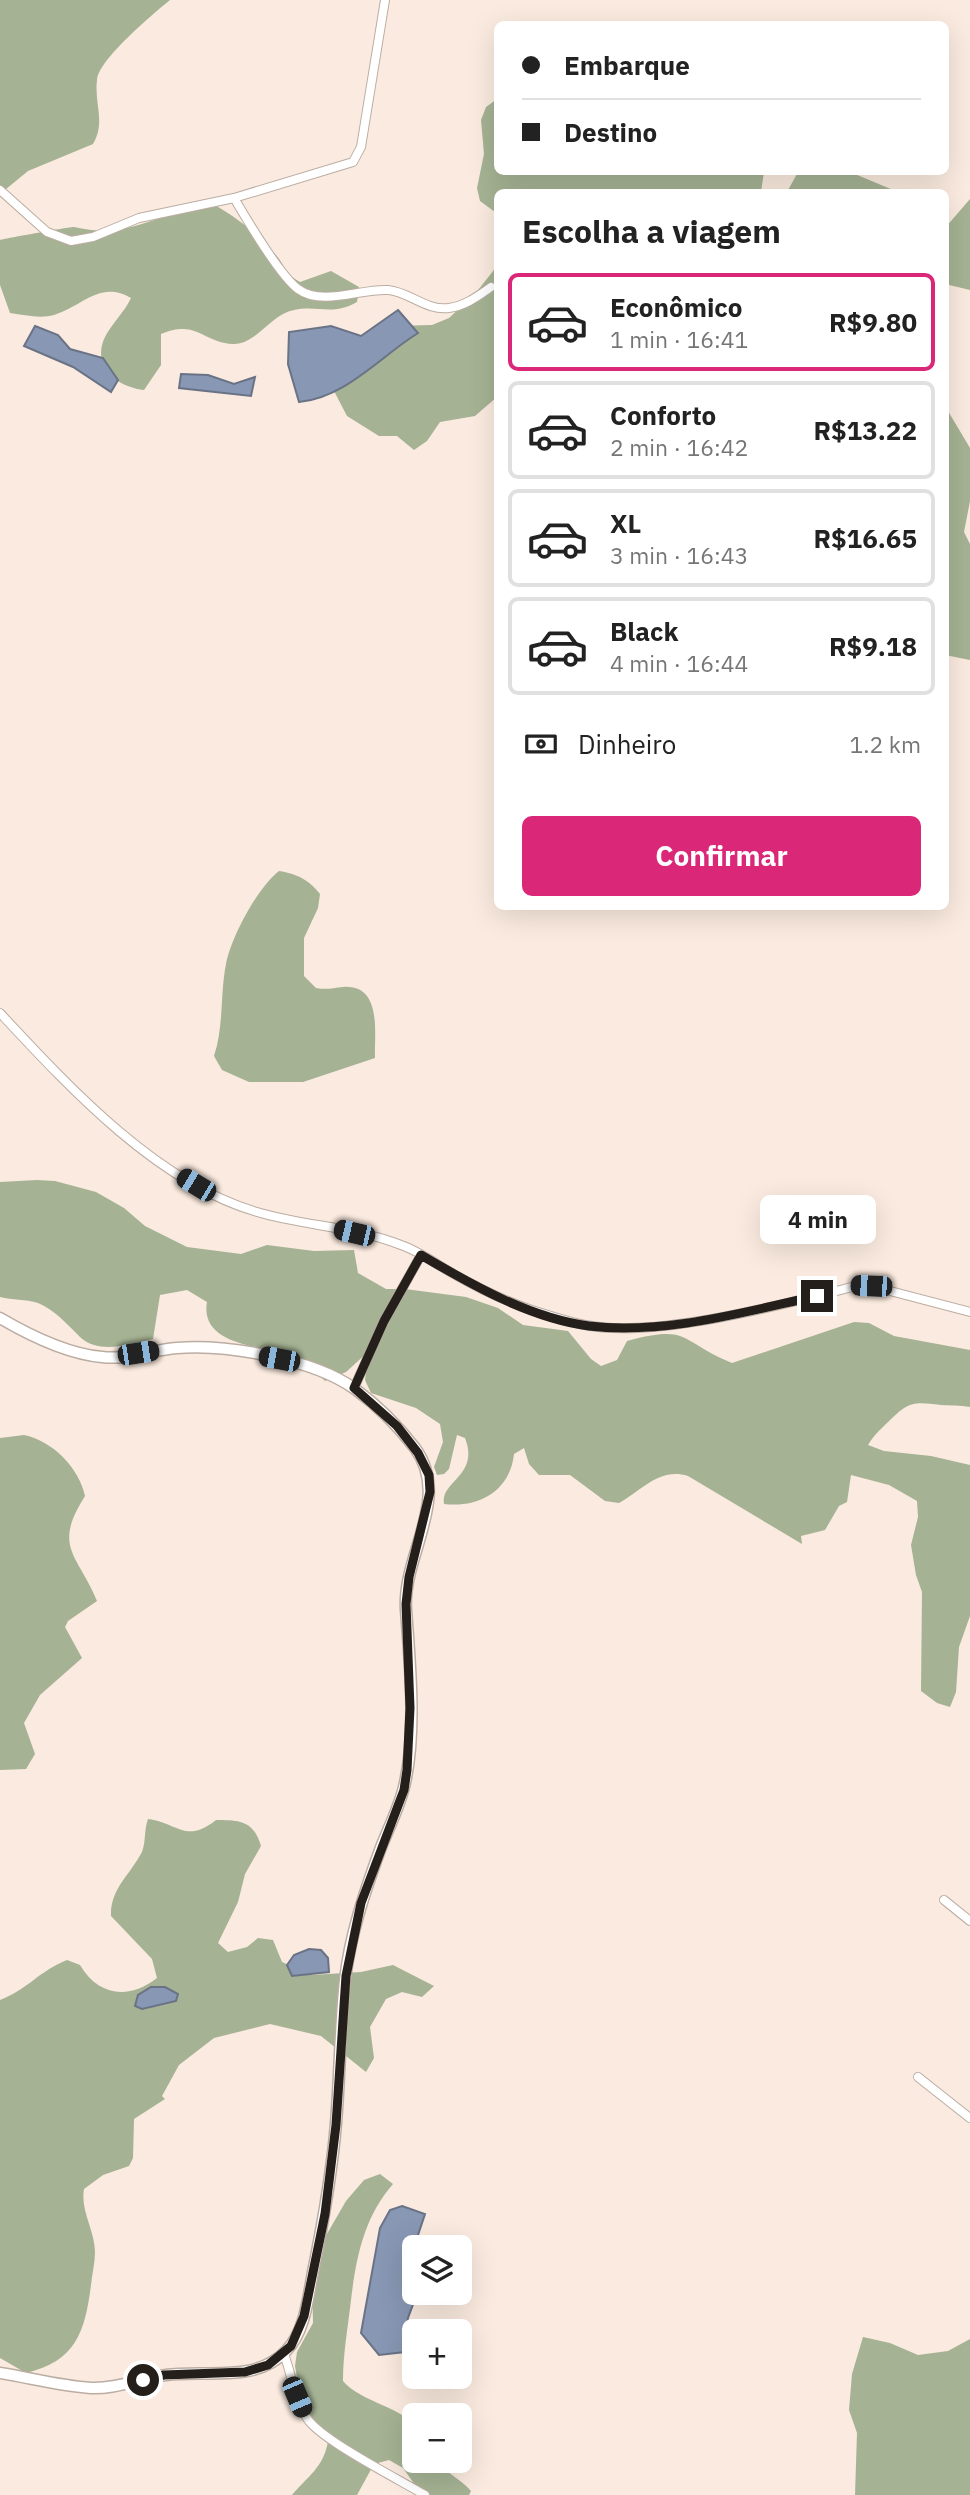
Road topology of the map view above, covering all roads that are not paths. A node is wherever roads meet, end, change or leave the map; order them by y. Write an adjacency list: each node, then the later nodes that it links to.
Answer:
1 (385, 0): 3 (street)
2 (0, 190): 3 (street)
3 (234, 198): 4 (street)
4 (491, 287)
5 (0, 1013): 6 (street)
6 (421, 1255): 7 (street); 9 (street)
7 (970, 1312)
8 (0, 1318): 9 (street)
9 (354, 1388): 14 (street)
10 (944, 1900): 11 (street)
11 (970, 1921)
12 (918, 2077): 13 (street)
13 (970, 2118)
14 (284, 2354): 15 (street); 16 (street)
15 (0, 2373)
16 (425, 2495)

